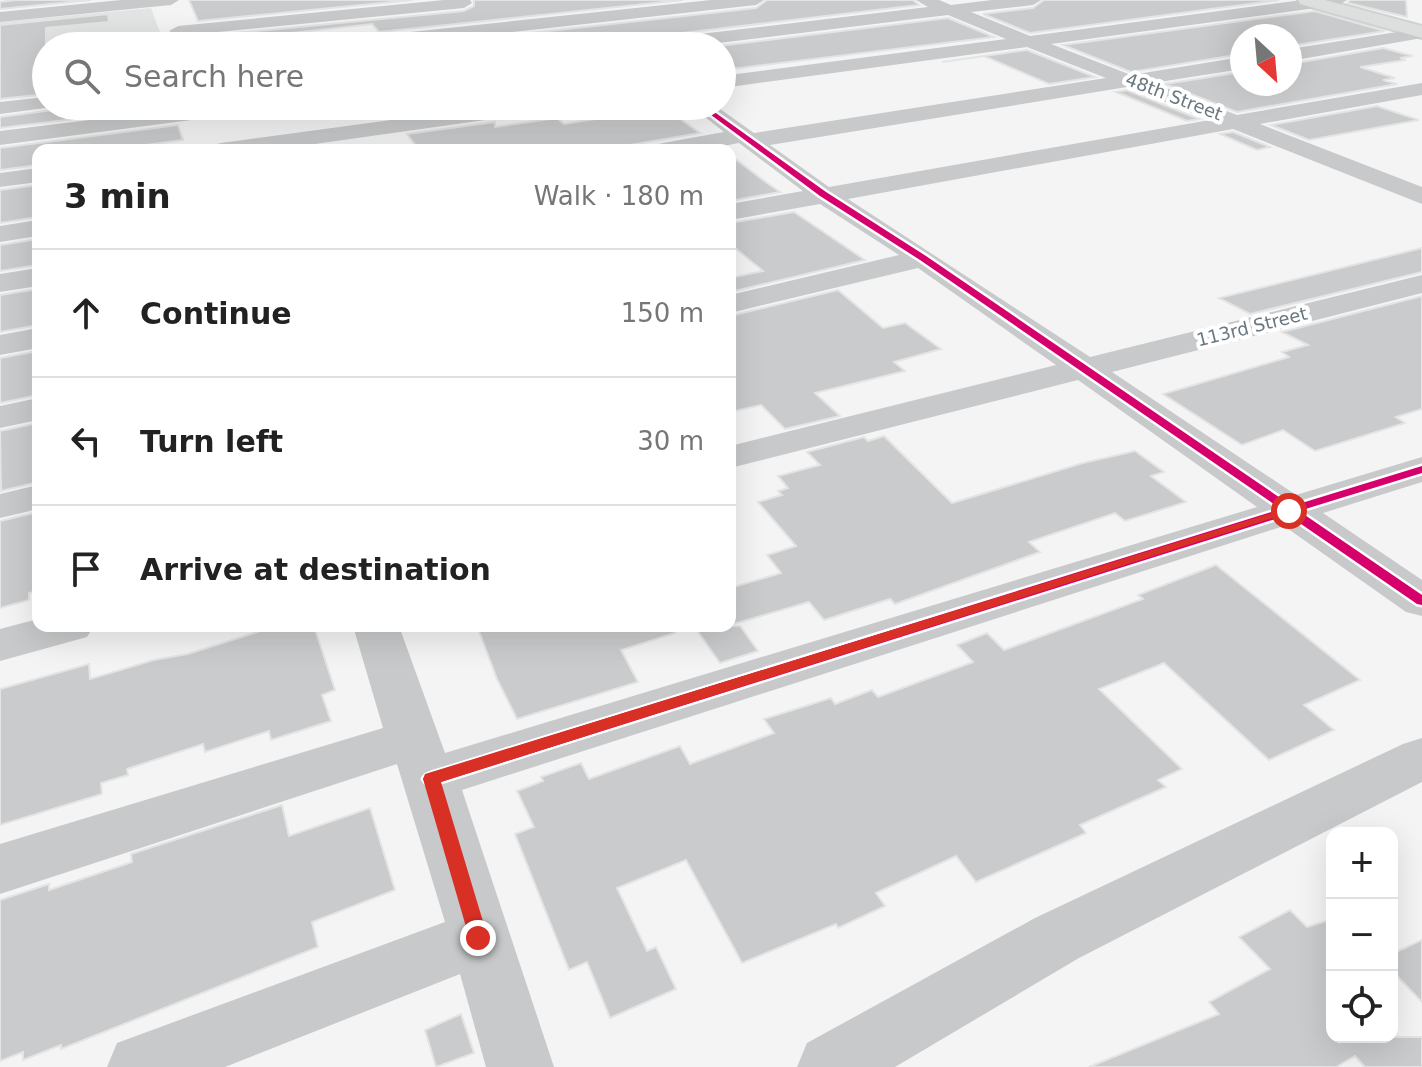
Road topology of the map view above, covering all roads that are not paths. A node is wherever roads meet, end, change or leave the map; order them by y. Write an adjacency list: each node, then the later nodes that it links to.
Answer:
1 (170, 0): 10 (street); 12 (street)
2 (756, 0): 11 (street)
3 (924, 0): 9 (street, 48th Street)
4 (1033, 0): 9 (street)
5 (1339, 0): 7 (street)
6 (478, 2): 13 (street)
7 (1311, 2): 16 (main road); 18 (street)
8 (552, 8): 11 (street)
9 (951, 10): 17 (street); 18 (street, 48th Street)
10 (0, 17)
11 (574, 21): 14 (street); 15 (street)
12 (179, 32)
13 (230, 32)
14 (469, 32)
15 (590, 32)
16 (1422, 32): 19 (street)
17 (736, 36)
18 (1031, 42): 21 (street); 22 (street, 48th Street)
19 (1302, 53)
20 (1230, 65): 22 (street)
21 (736, 80)
22 (1133, 81): 30 (street, 48th Street); 32 (street)
23 (1422, 89): 30 (street)
24 (32, 105): 25 (street)
25 (0, 108)
26 (128, 120): 31 (street)
27 (210, 120): 33 (street)
28 (440, 120): 34 (street)
29 (721, 120): 32 (street)
30 (1237, 121): 37 (street, 48th Street); 40 (street)
31 (0, 138)
32 (746, 138): 35 (street); 40 (street)
33 (218, 144)
34 (264, 144)
35 (704, 144)
36 (1407, 165): 37 (street)
37 (1363, 173): 41 (street, 48th Street)
38 (32, 176): 39 (street)
39 (0, 180)
40 (823, 194): 42 (street); 45 (street)
41 (1422, 196)
42 (736, 211)
43 (32, 229): 44 (street)
44 (0, 234)
45 (923, 258): 49 (street); 52 (street)
46 (32, 278): 47 (street)
47 (0, 283)
48 (1422, 284): 52 (street, 113rd Street)
49 (736, 303)
50 (32, 339): 51 (street)
51 (0, 345)
52 (1083, 370): 55 (street, 113rd Street); 59 (street)
53 (32, 410): 54 (street)
54 (0, 417)
55 (736, 456)
56 (1422, 469): 59 (street)
57 (32, 498): 58 (street)
58 (0, 506)
59 (1289, 511): 60 (street); 65 (street)
60 (1422, 601)
61 (49, 632): 63 (street)
62 (378, 632): 65 (street)
63 (0, 645)
64 (1422, 758): 70 (street)
65 (422, 759): 66 (street); 67 (street)
66 (0, 869)
67 (478, 938): 68 (street); 69 (street)
68 (141, 1067)
69 (520, 1067)
70 (831, 1067)

